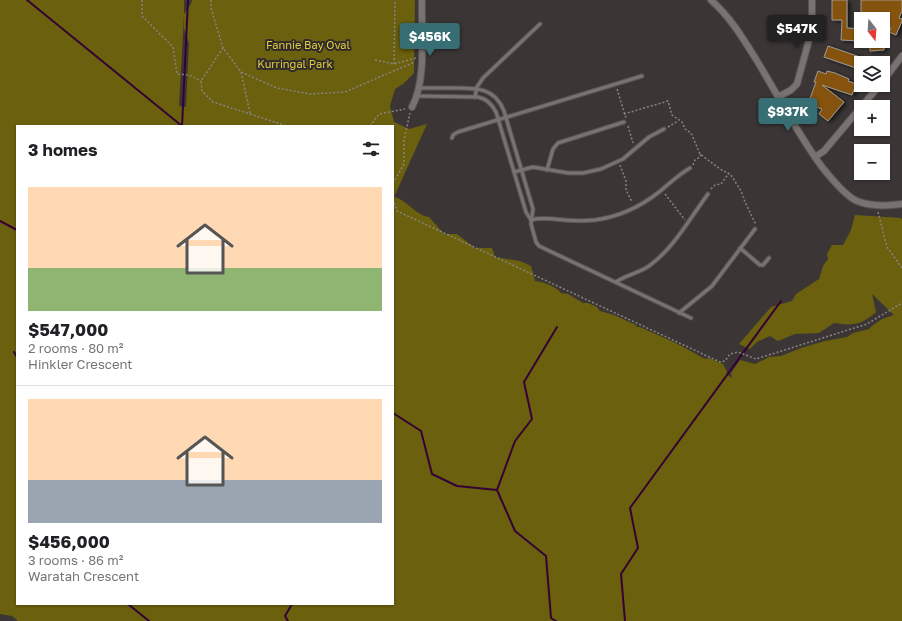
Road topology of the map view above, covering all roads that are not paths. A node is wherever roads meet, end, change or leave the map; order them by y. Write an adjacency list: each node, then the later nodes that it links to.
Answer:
1 (422, 0): 8 (street)
2 (711, 0): 13 (street)
3 (812, 0): 13 (street)
4 (540, 24): 9 (lane)
5 (902, 56): 6 (street)
6 (890, 72)
7 (642, 76): 17 (lane)
8 (419, 88): 9 (lane); 11 (street)
9 (476, 88): 12 (lane); 17 (lane)
10 (874, 92): 14 (street)
11 (417, 96): 12 (lane); 15 (street)
12 (475, 97): 18 (lane)
13 (778, 97): 22 (street)
14 (867, 100)
15 (412, 107)
16 (854, 115): 22 (street)
17 (506, 118): 18 (lane); 24 (lane)
18 (498, 120): 21 (lane); 26 (lane)
19 (624, 122): 25 (lane)
20 (664, 128): 25 (lane)
21 (452, 138)
22 (815, 157): 28 (street)
23 (690, 168): 29 (lane)
24 (521, 170): 25 (lane); 26 (lane); 29 (lane)
25 (548, 170)
26 (514, 172): 29 (lane)
27 (708, 194): 33 (lane)
28 (902, 204)
29 (531, 220): 33 (lane)
30 (755, 229): 31 (lane)
31 (740, 248): 32 (lane); 34 (lane)
32 (769, 258)
33 (616, 282): 34 (lane)
34 (679, 313): 35 (lane)
35 (691, 318)

